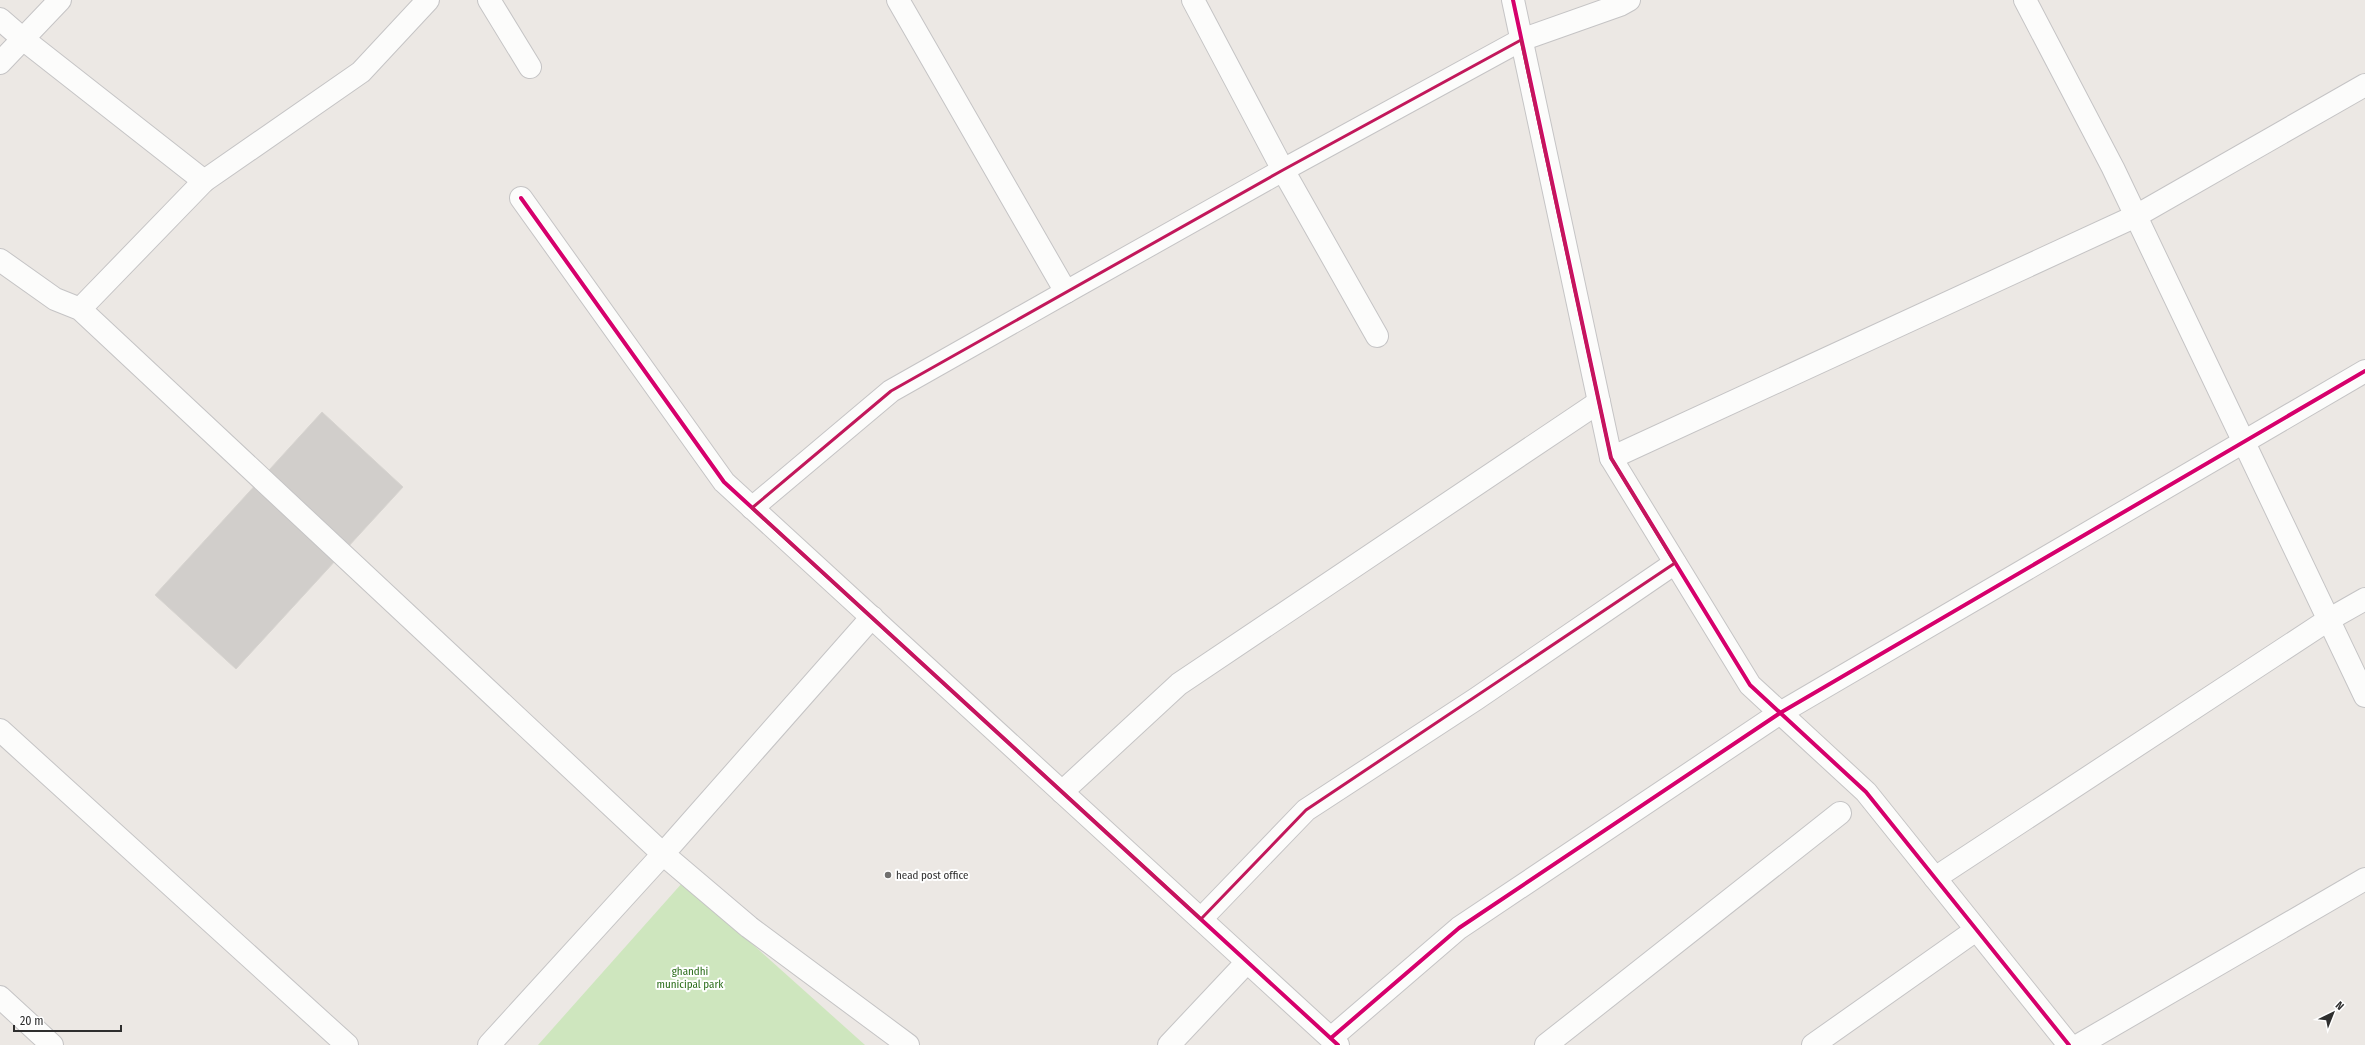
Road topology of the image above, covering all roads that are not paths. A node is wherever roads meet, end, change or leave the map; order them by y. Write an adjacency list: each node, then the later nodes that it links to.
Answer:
1 (60, 0): 10 (street)
2 (428, 0): 16 (street)
3 (489, 0): 13 (street)
4 (898, 0): 20 (street)
5 (1193, 0): 15 (street)
6 (1513, 0): 11 (street)
7 (1629, 0): 11 (street)
8 (2025, 0): 18 (street)
9 (0, 18): 10 (street)
10 (23, 40): 12 (street); 16 (street)
11 (1521, 40): 15 (street); 24 (street)
12 (0, 63)
13 (530, 67)
14 (2365, 85): 18 (street)
15 (1283, 170): 20 (street); 22 (street)
16 (204, 181): 21 (street)
17 (521, 198): 27 (street)
18 (2136, 216): 25 (street); 26 (street)
19 (0, 260): 21 (street)
20 (1066, 292): 27 (street)
21 (80, 309): 37 (street)
22 (1377, 336)
23 (2365, 371): 25 (street)
24 (1599, 402): 26 (street); 35 (street)
25 (2243, 442): 31 (street); 33 (street)
26 (1611, 458): 28 (street)
27 (752, 508): 30 (street)
28 (1675, 563): 33 (street); 40 (street)
29 (2365, 599): 31 (street)
30 (872, 617): 35 (street); 37 (street)
31 (2328, 620): 32 (street); 38 (street)
32 (2365, 696)
33 (1780, 712): 38 (street); 44 (street)
34 (0, 730): 46 (street)
35 (1062, 792): 40 (street)
36 (1840, 813): 50 (street)
37 (663, 854): 47 (street); 48 (street)
38 (1935, 878): 41 (street)
39 (2365, 879): 53 (street)
40 (1201, 920): 42 (street)
41 (1976, 930): 51 (street); 52 (street)
42 (1247, 962): 44 (street); 49 (street)
43 (0, 997): 45 (street)
44 (1334, 1041)
45 (52, 1045)
46 (347, 1045)
47 (489, 1045)
48 (908, 1045)
49 (1169, 1045)
50 (1546, 1045)
51 (1813, 1045)
52 (2069, 1045)
53 (2079, 1045)

